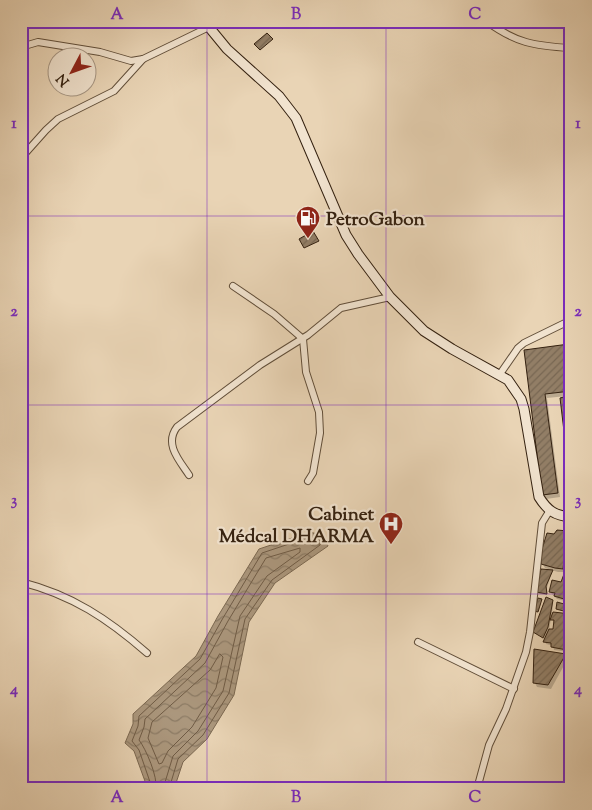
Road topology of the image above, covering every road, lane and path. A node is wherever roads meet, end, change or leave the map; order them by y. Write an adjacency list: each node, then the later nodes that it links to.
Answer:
1 (486, 21): 4 (street)
2 (206, 24): 5 (street); 8 (main road)
3 (21, 47): 5 (street)
4 (571, 48)
5 (143, 59): 6 (street)
6 (21, 158)
7 (233, 286): 10 (street)
8 (390, 297): 10 (street); 11 (main road)
9 (571, 320): 11 (street)
10 (303, 339): 12 (street); 13 (street)
11 (500, 374): 14 (main road)
12 (188, 475)
13 (308, 481)
14 (550, 510): 15 (main road); 19 (street)
15 (571, 517)
16 (21, 582): 18 (street)
17 (418, 642): 19 (street)
18 (147, 653)
19 (514, 689): 20 (street)
20 (477, 789)

